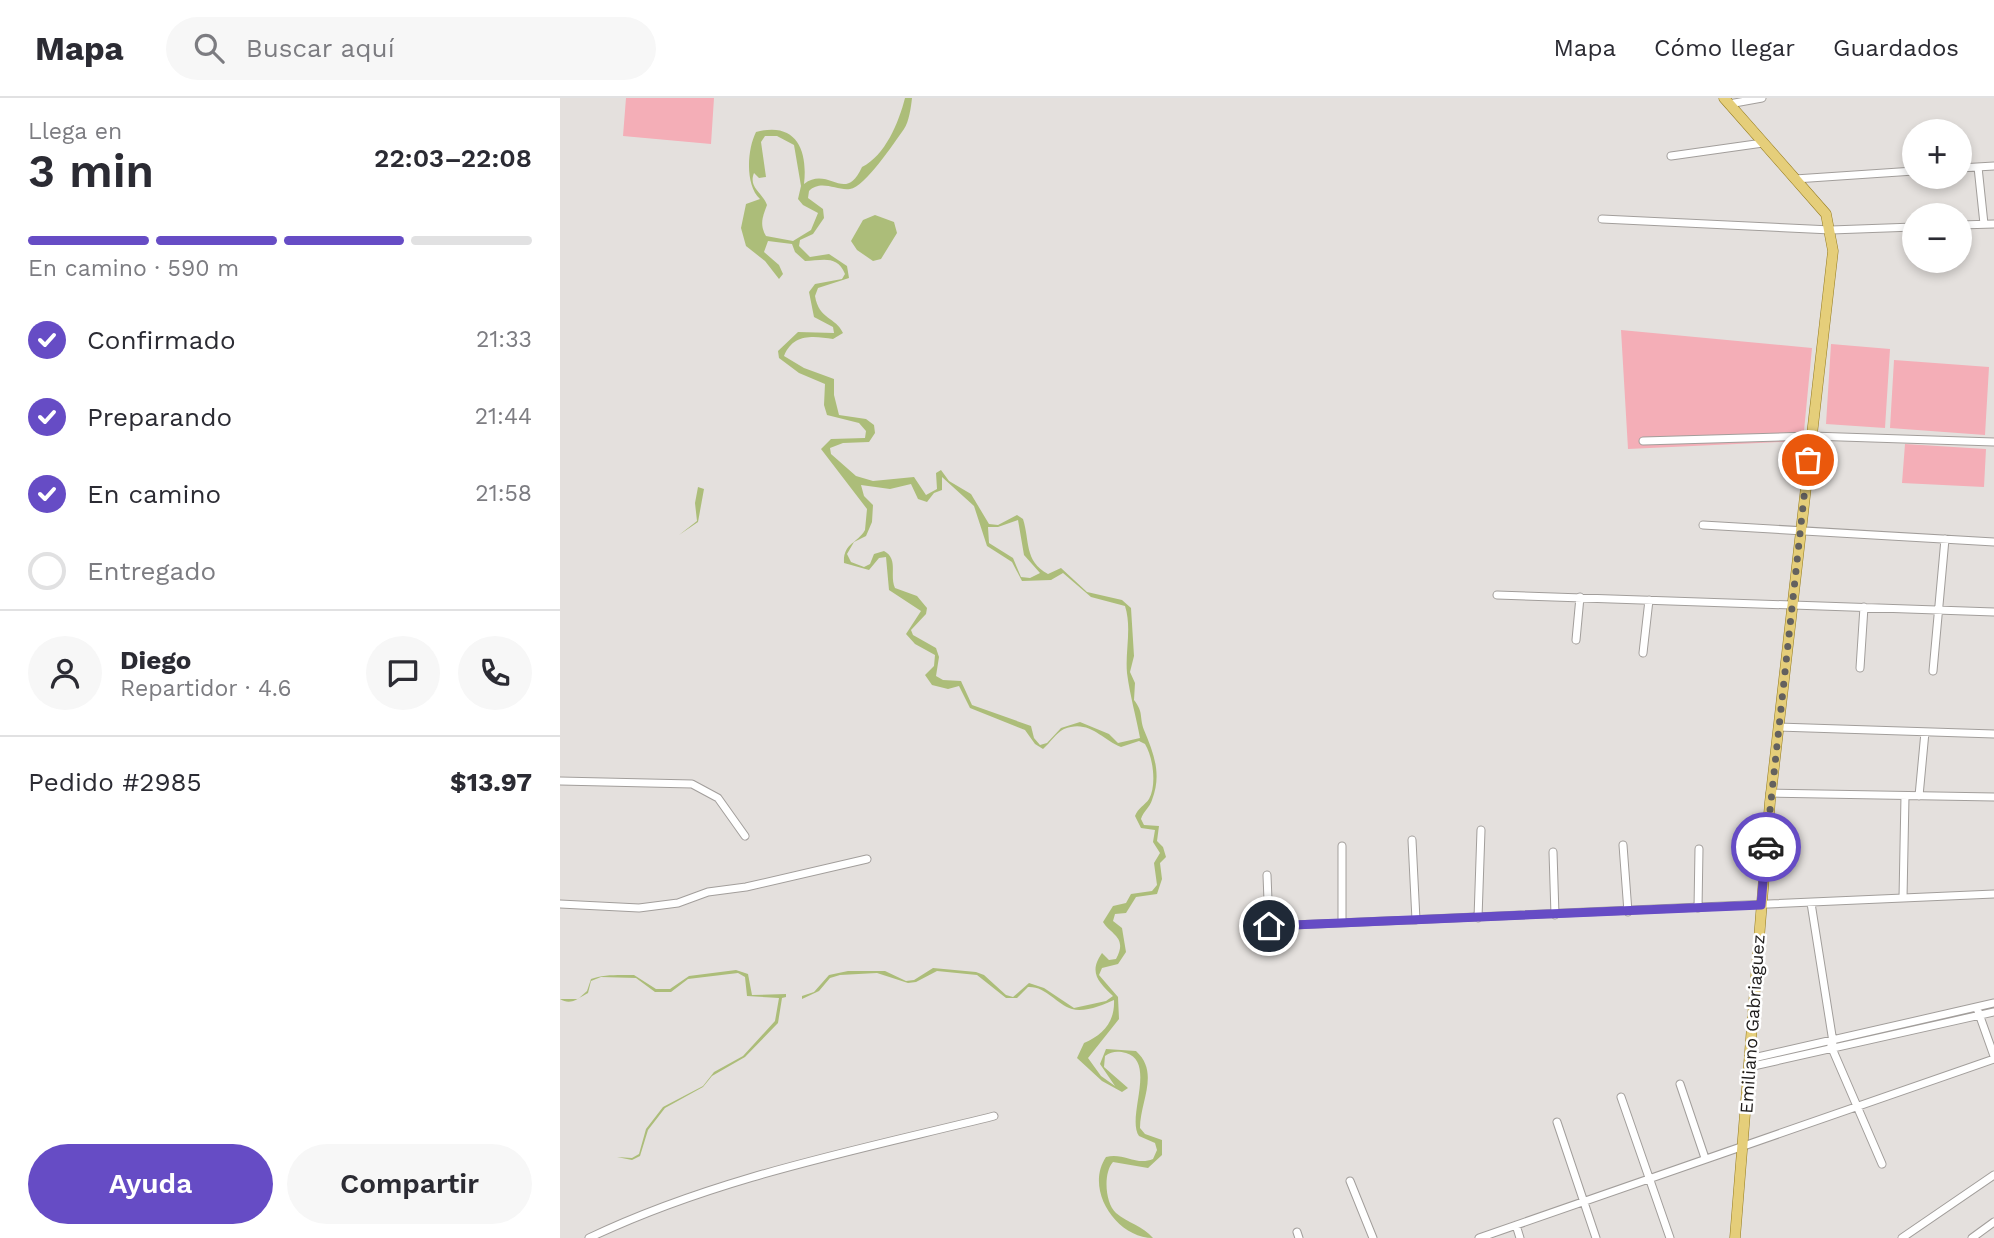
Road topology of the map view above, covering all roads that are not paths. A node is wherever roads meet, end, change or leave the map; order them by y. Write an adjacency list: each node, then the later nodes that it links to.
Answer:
1 (1762, 98): 2 (street)
2 (1726, 101): 3 (main road, Emiliano Gabriaguez)
3 (1763, 143): 4 (street); 9 (main road, Emiliano Gabriaguez)
4 (1671, 156)
5 (1994, 166): 7 (street)
6 (1972, 167): 7 (street)
7 (1978, 167): 12 (street)
8 (1902, 172): 9 (street)
9 (1795, 179): 15 (main road, Emiliano Gabriaguez)
10 (1602, 219): 15 (street)
11 (1972, 224): 12 (street)
12 (1984, 224): 13 (street)
13 (1994, 224)
14 (1902, 227): 15 (street)
15 (1831, 230): 16 (main road, Emiliano Gabriaguez)
16 (1811, 436): 17 (street); 18 (street); 20 (main road, Emiliano Gabriaguez)
17 (1643, 442)
18 (1994, 442)
19 (1703, 525): 20 (street)
20 (1799, 533): 21 (street); 26 (main road, Emiliano Gabriaguez)
21 (1945, 539): 22 (street); 28 (street)
22 (1994, 542)
23 (1497, 595): 24 (street)
24 (1580, 597): 25 (street); 30 (street)
25 (1649, 600): 26 (street); 31 (street)
26 (1791, 604): 27 (street); 34 (main road, Emiliano Gabriaguez)
27 (1864, 607): 28 (street); 32 (street)
28 (1938, 610): 29 (street); 33 (street)
29 (1994, 612)
30 (1576, 640)
31 (1643, 653)
32 (1860, 668)
33 (1933, 671)
34 (1778, 727): 35 (street); 38 (main road, Emiliano Gabriaguez)
35 (1925, 732): 36 (street); 40 (street)
36 (1994, 734)
37 (560, 781): 43 (street)
38 (1770, 793): 39 (street); 55 (main road, Emiliano Gabriaguez)
39 (1905, 796): 40 (street); 52 (street)
40 (1919, 796): 41 (street)
41 (1994, 797)
42 (1481, 830): 59 (street)
43 (745, 836)
44 (1412, 840): 60 (street)
45 (1623, 845): 57 (street)
46 (1342, 846): 61 (street)
47 (1699, 849): 56 (street)
48 (1553, 852): 58 (street)
49 (867, 859): 54 (street)
50 (1267, 875): 61 (street)
51 (1994, 894): 52 (street)
52 (1903, 898): 53 (street)
53 (1811, 903): 55 (street); 65 (street)
54 (560, 904)
55 (1761, 905): 56 (street); 67 (main road, Emiliano Gabriaguez)
56 (1698, 908): 57 (street)
57 (1628, 912): 58 (street)
58 (1555, 915): 59 (street)
59 (1478, 918): 60 (street)
60 (1416, 920): 61 (street)
61 (1342, 923)
62 (1994, 1003): 63 (street)
63 (1978, 1011): 64 (street); 65 (street); 66 (street)
64 (1994, 1012)
65 (1831, 1045): 67 (street); 70 (street)
66 (1994, 1058): 70 (street)
67 (1749, 1063): 73 (main road, Emiliano Gabriaguez)
68 (1680, 1084): 74 (street)
69 (1621, 1097): 77 (street)
70 (1857, 1107): 73 (street); 75 (street)
71 (994, 1116): 82 (street)
72 (1557, 1122): 79 (street)
73 (1742, 1145): 74 (street); 88 (main road, Emiliano Gabriaguez)
74 (1705, 1158): 77 (street)
75 (1882, 1164)
76 (1994, 1175): 89 (street)
77 (1649, 1178): 79 (street); 87 (street)
78 (1350, 1181): 83 (street)
79 (1583, 1202): 81 (street); 86 (street)
80 (1994, 1222): 90 (street)
81 (1516, 1225): 84 (street); 85 (street)
82 (589, 1238)
83 (1373, 1238)
84 (1479, 1238)
85 (1520, 1238)
86 (1597, 1238)
87 (1670, 1238)
88 (1735, 1238)
89 (1902, 1238)
90 (1972, 1238)

